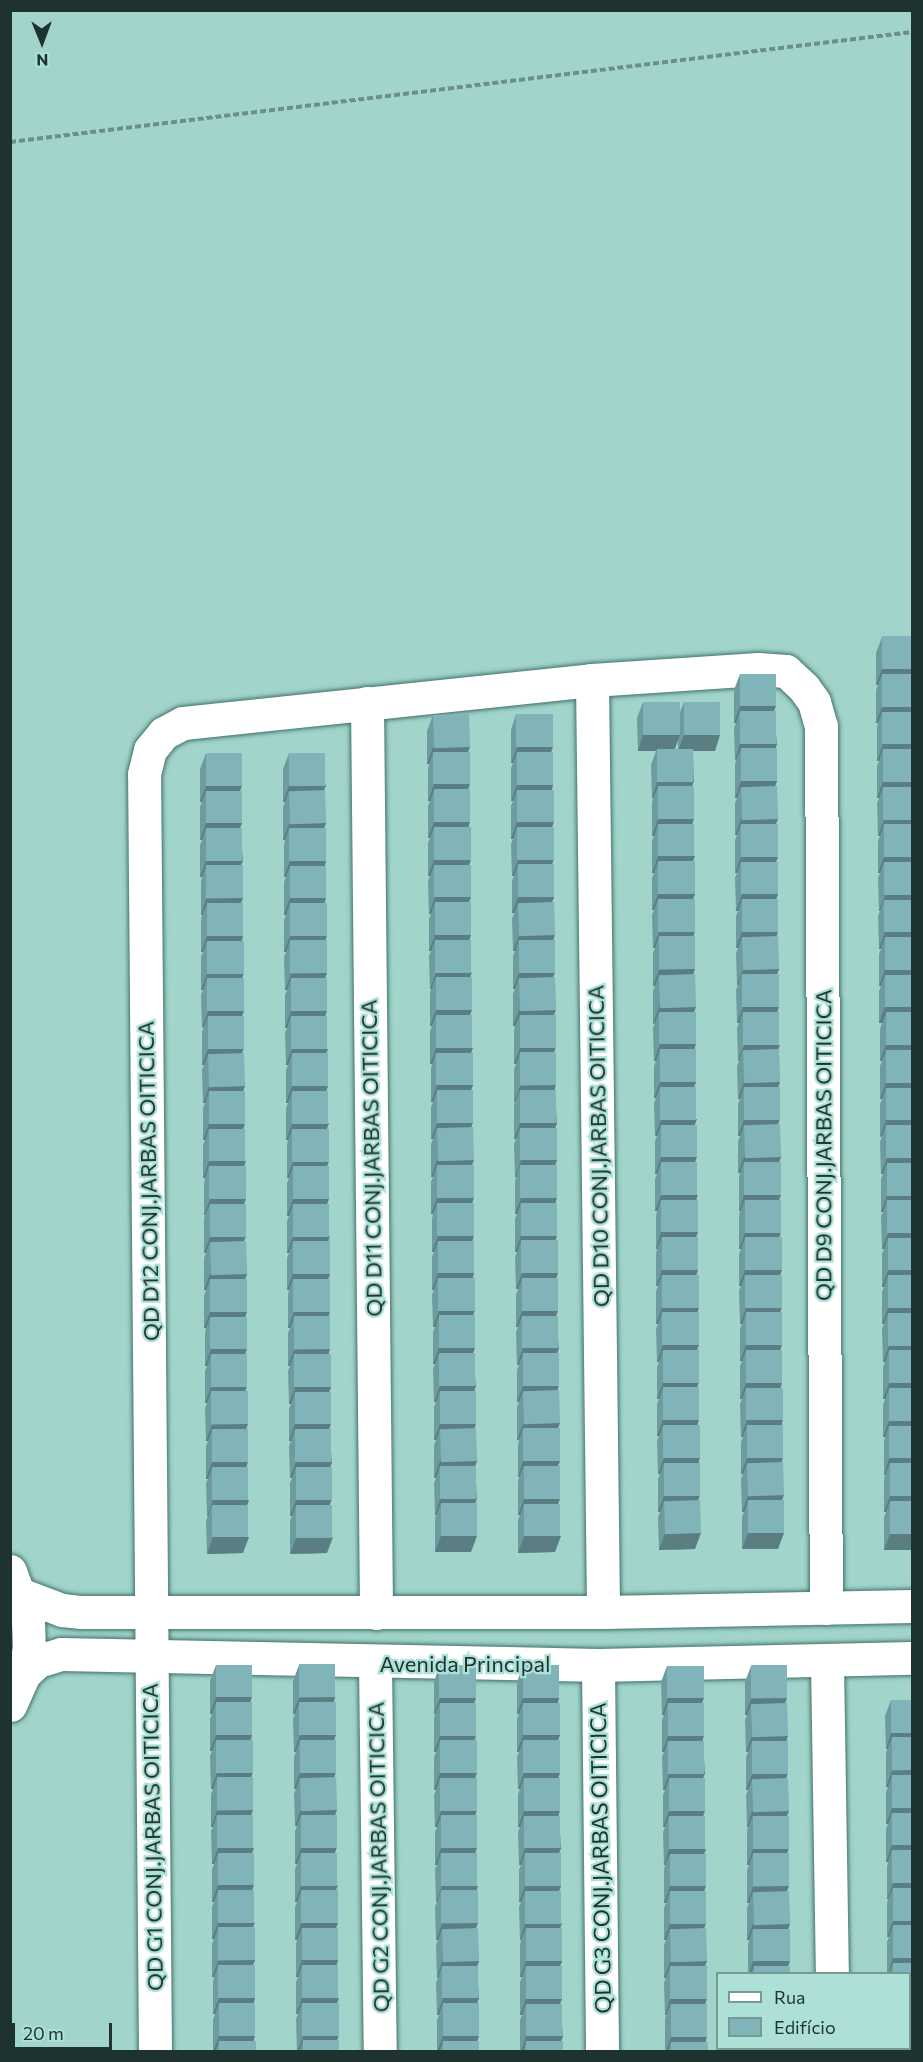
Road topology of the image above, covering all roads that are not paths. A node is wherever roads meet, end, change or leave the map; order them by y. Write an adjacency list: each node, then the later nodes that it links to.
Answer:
1 (592, 680): 2 (street); 5 (street, QD D9 CONJ.JARBAS OITICICA); 6 (street, QD D10 CONJ.JARBAS OITICICA)
2 (367, 702): 7 (street, QD D12 CONJ.JARBAS OITICICA); 8 (street, QD D11 CONJ.JARBAS OITICICA)
3 (16, 1583): 7 (street); 14 (street)
4 (912, 1605): 5 (street)
5 (826, 1608): 6 (street)
6 (603, 1612): 8 (street)
7 (153, 1613): 8 (street); 10 (street, QD D12 CONJ.JARBAS OITICICA)
8 (376, 1613)
9 (912, 1658): 11 (street, Avenida Principal)
10 (151, 1659): 12 (street, Avenida Principal); 14 (street, Avenida Principal); 17 (street, QD G1 CONJ.JARBAS OITICICA)
11 (827, 1662): 13 (street, Avenida Principal); 16 (street)
12 (375, 1663): 13 (street, Avenida Principal); 18 (street, QD G2 CONJ.JARBAS OITICICA)
13 (598, 1665): 19 (street, QD G3 CONJ.JARBAS OITICICA)
14 (24, 1674): 15 (street)
15 (10, 1705)
16 (832, 1972)
17 (154, 2052)
18 (380, 2052)
19 (602, 2052)

